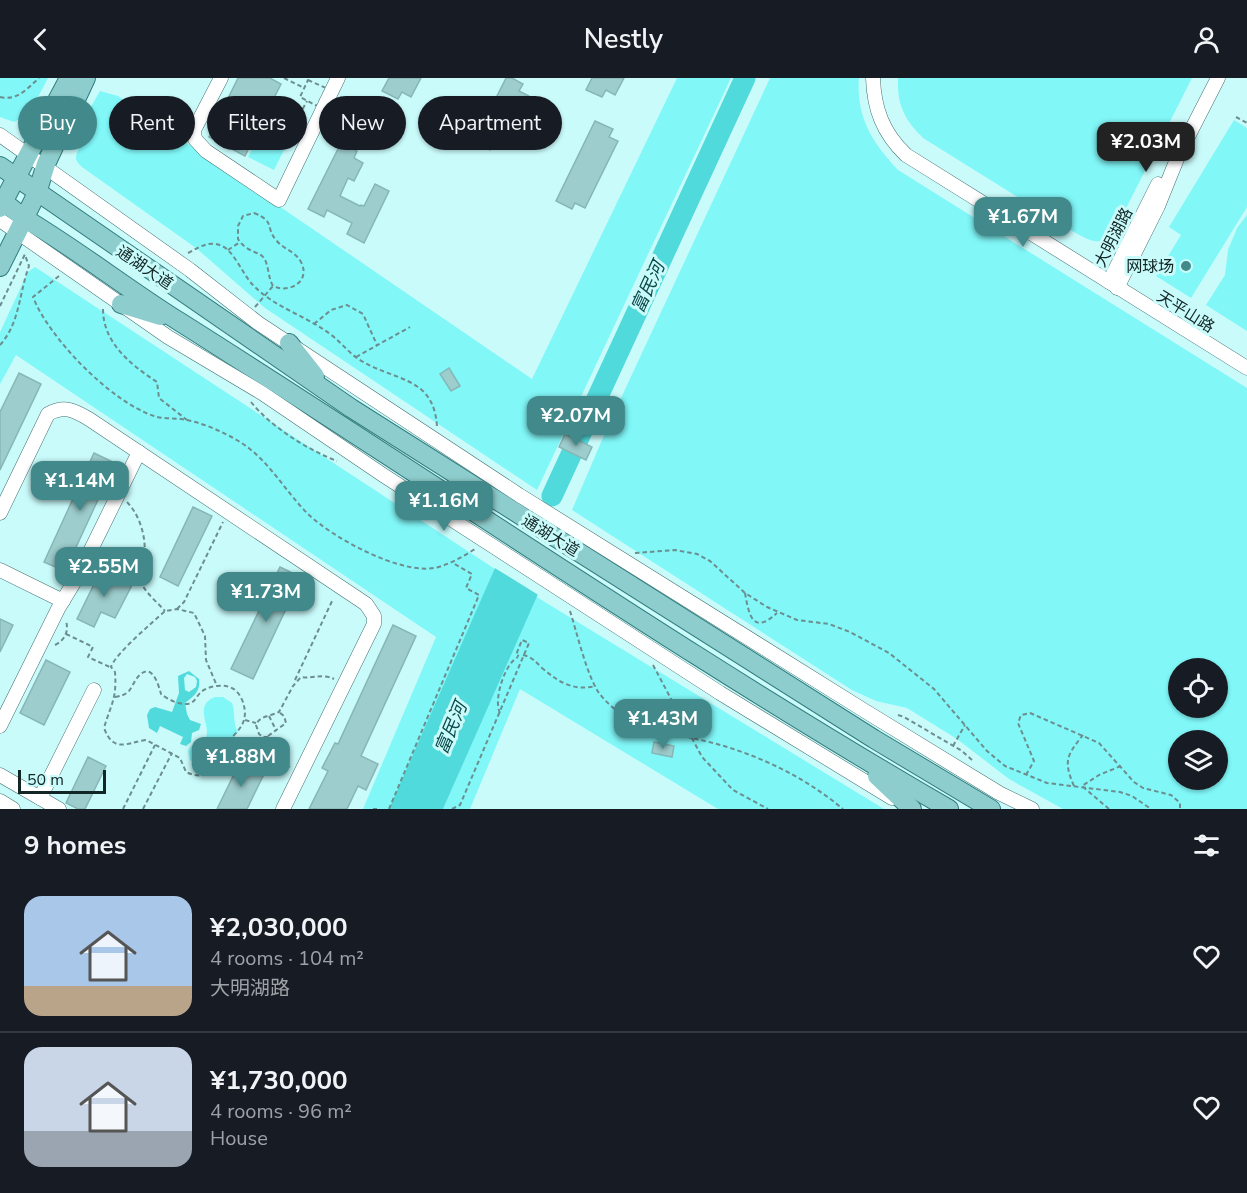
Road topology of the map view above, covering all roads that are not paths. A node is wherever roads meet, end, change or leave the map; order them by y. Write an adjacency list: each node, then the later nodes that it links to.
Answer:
1 (69, 78): 10 (main road)
2 (86, 78): 12 (main road)
3 (221, 78): 4 (street)
4 (338, 78)
5 (873, 78): 18 (street, 天平山路)
6 (880, 78): 18 (street, 天平山路)
7 (1212, 78): 18 (street, 大明湖路)
8 (1218, 78): 18 (street, 大明湖路)
9 (0, 135): 10 (street)
10 (28, 156): 12 (street); 13 (main road)
11 (0, 166): 13 (main road, 通湖大道)
12 (44, 168): 14 (main road); 21 (street)
13 (16, 178): 14 (main road, 通湖大道); 15 (main road)
14 (37, 193): 16 (main road); 24 (main road, 通湖大道)
15 (1, 207): 16 (main road, 通湖大道)
16 (21, 225): 17 (main road); 19 (street); 20 (main road, 通湖大道)
17 (0, 267)
18 (1114, 282): 22 (street, 天平山路); 23 (street, 天平山路)
19 (112, 302): 20 (main road); 38 (street)
20 (178, 321): 31 (main road, 通湖大道)
21 (289, 343): 24 (main road); 41 (street)
22 (1247, 360)
23 (1247, 368)
24 (328, 391): 40 (main road, 通湖大道)
25 (139, 452): 26 (street); 28 (street); 37 (street)
26 (0, 513)
27 (0, 570): 28 (street)
28 (63, 601): 30 (street)
29 (94, 690): 33 (street)
30 (0, 726)
31 (849, 750): 38 (main road); 39 (main road, 通湖大道)
32 (0, 775): 33 (street)
33 (40, 798): 36 (street)
34 (0, 801): 35 (street)
35 (13, 809)
36 (59, 809)
37 (283, 809)
38 (911, 809)
39 (949, 809)
40 (992, 809)
41 (1032, 809)

